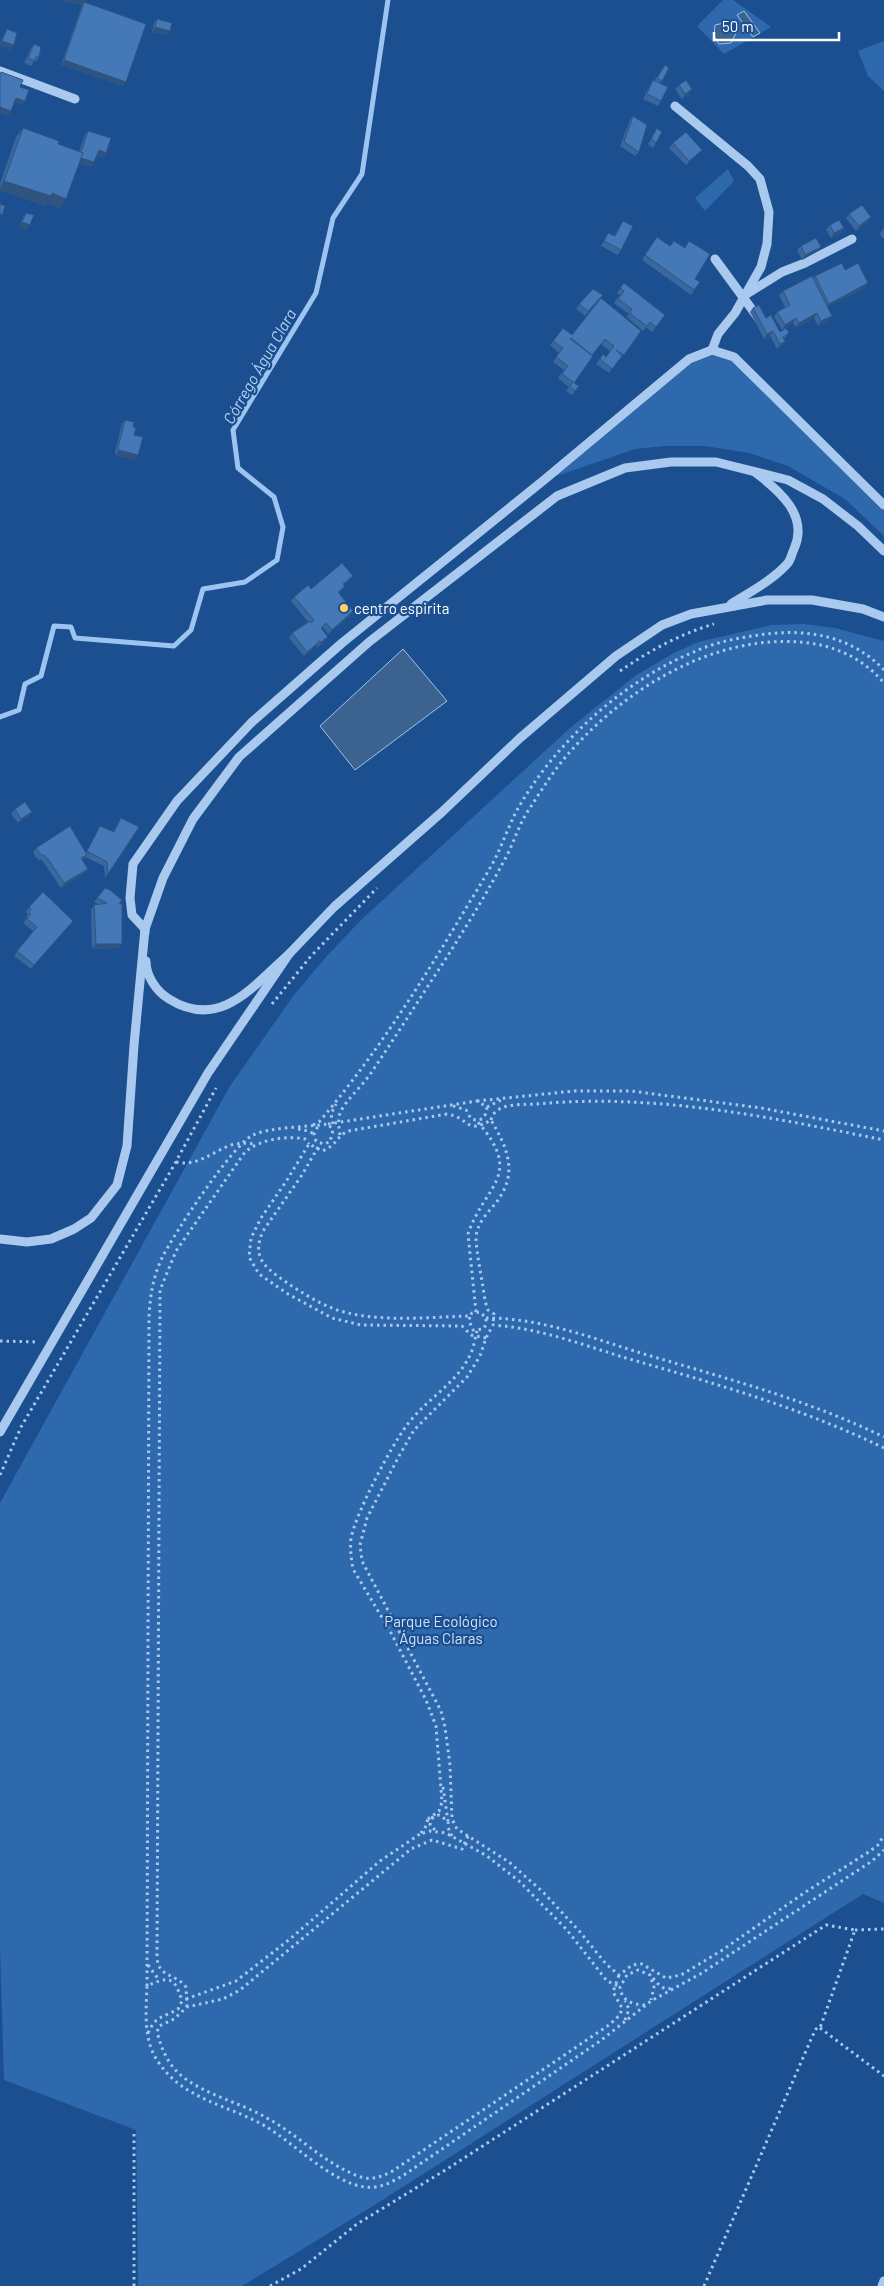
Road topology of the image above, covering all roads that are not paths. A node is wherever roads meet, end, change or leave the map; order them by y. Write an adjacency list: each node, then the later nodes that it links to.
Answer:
1 (0, 71): 2 (street)
2 (75, 99)
3 (675, 106): 6 (street)
4 (852, 239): 6 (street)
5 (716, 259): 6 (street)
6 (743, 297): 7 (street); 8 (street)
7 (760, 320)
8 (712, 350): 10 (street); 14 (street)
9 (751, 470): 11 (street); 12 (street); 14 (street)
10 (884, 505)
11 (884, 551)
12 (729, 606): 13 (street); 15 (street)
13 (884, 617)
14 (145, 929): 15 (street); 16 (street)
15 (289, 954): 17 (street)
16 (0, 1239)
17 (0, 1432)
18 (884, 2281): 19 (street)
19 (882, 2286)

